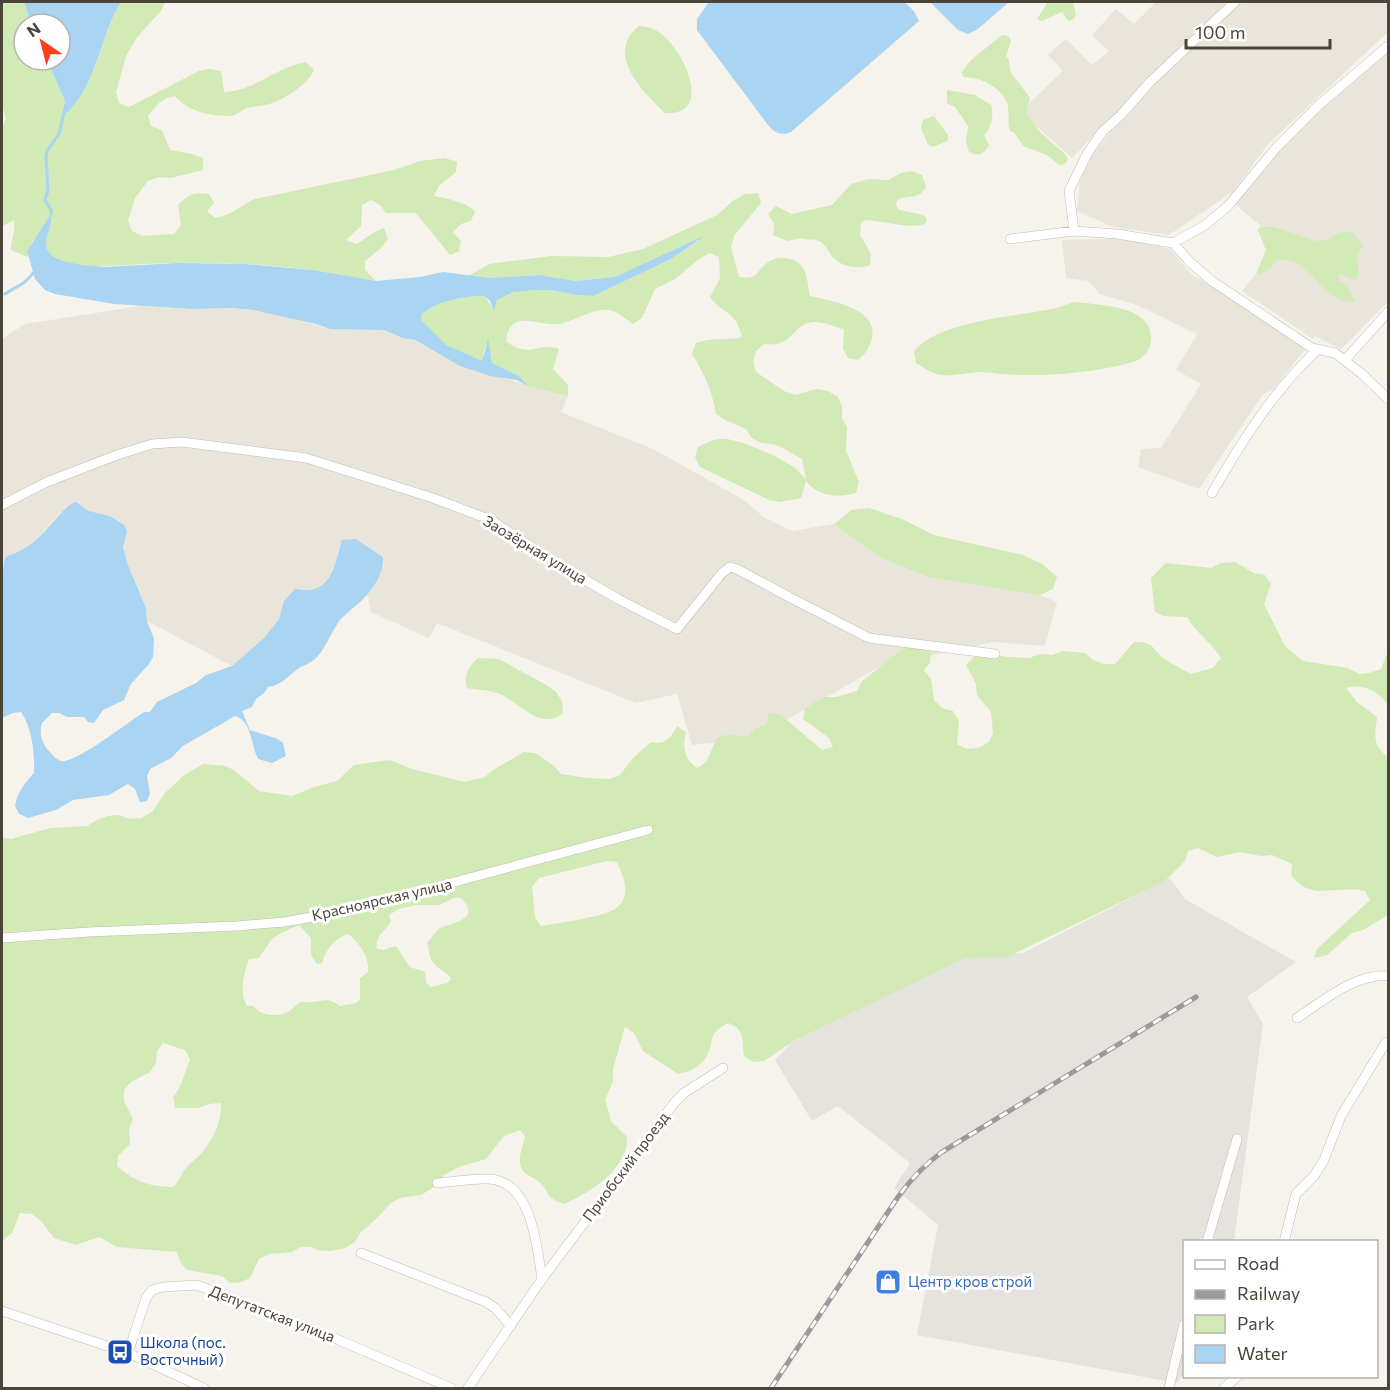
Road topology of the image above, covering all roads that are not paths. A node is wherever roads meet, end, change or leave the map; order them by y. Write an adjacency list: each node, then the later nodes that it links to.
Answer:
1 (1235, 2): 3 (street)
2 (1389, 46): 5 (street)
3 (1074, 231): 4 (street); 5 (street)
4 (1010, 239)
5 (1173, 243): 7 (street)
6 (1389, 312): 8 (street)
7 (1316, 351): 8 (street); 10 (street)
8 (1345, 360): 9 (street)
9 (1389, 399)
10 (1212, 493)
11 (2, 504): 12 (street, Заозёрная улица)
12 (995, 654)
13 (648, 830): 14 (street, Красноярская улица)
14 (2, 938)
15 (1389, 976): 16 (street)
16 (1297, 1018)
17 (1388, 1039): 22 (street)
18 (723, 1068): 24 (street, Приобский проезд)
19 (1237, 1139): 21 (street)
20 (437, 1183): 24 (street)
21 (1208, 1240)
22 (1284, 1240)
23 (361, 1253): 26 (street)
24 (542, 1279): 26 (street, Приобский проезд)
25 (2, 1311): 28 (street)
26 (511, 1326): 32 (street, Приобский проезд)
27 (1183, 1332): 33 (street)
28 (128, 1353): 30 (street); 31 (street, Депутатская улица)
29 (1237, 1378): 34 (street)
30 (204, 1389)
31 (451, 1389)
32 (468, 1389)
33 (1169, 1389)
34 (1224, 1389)

